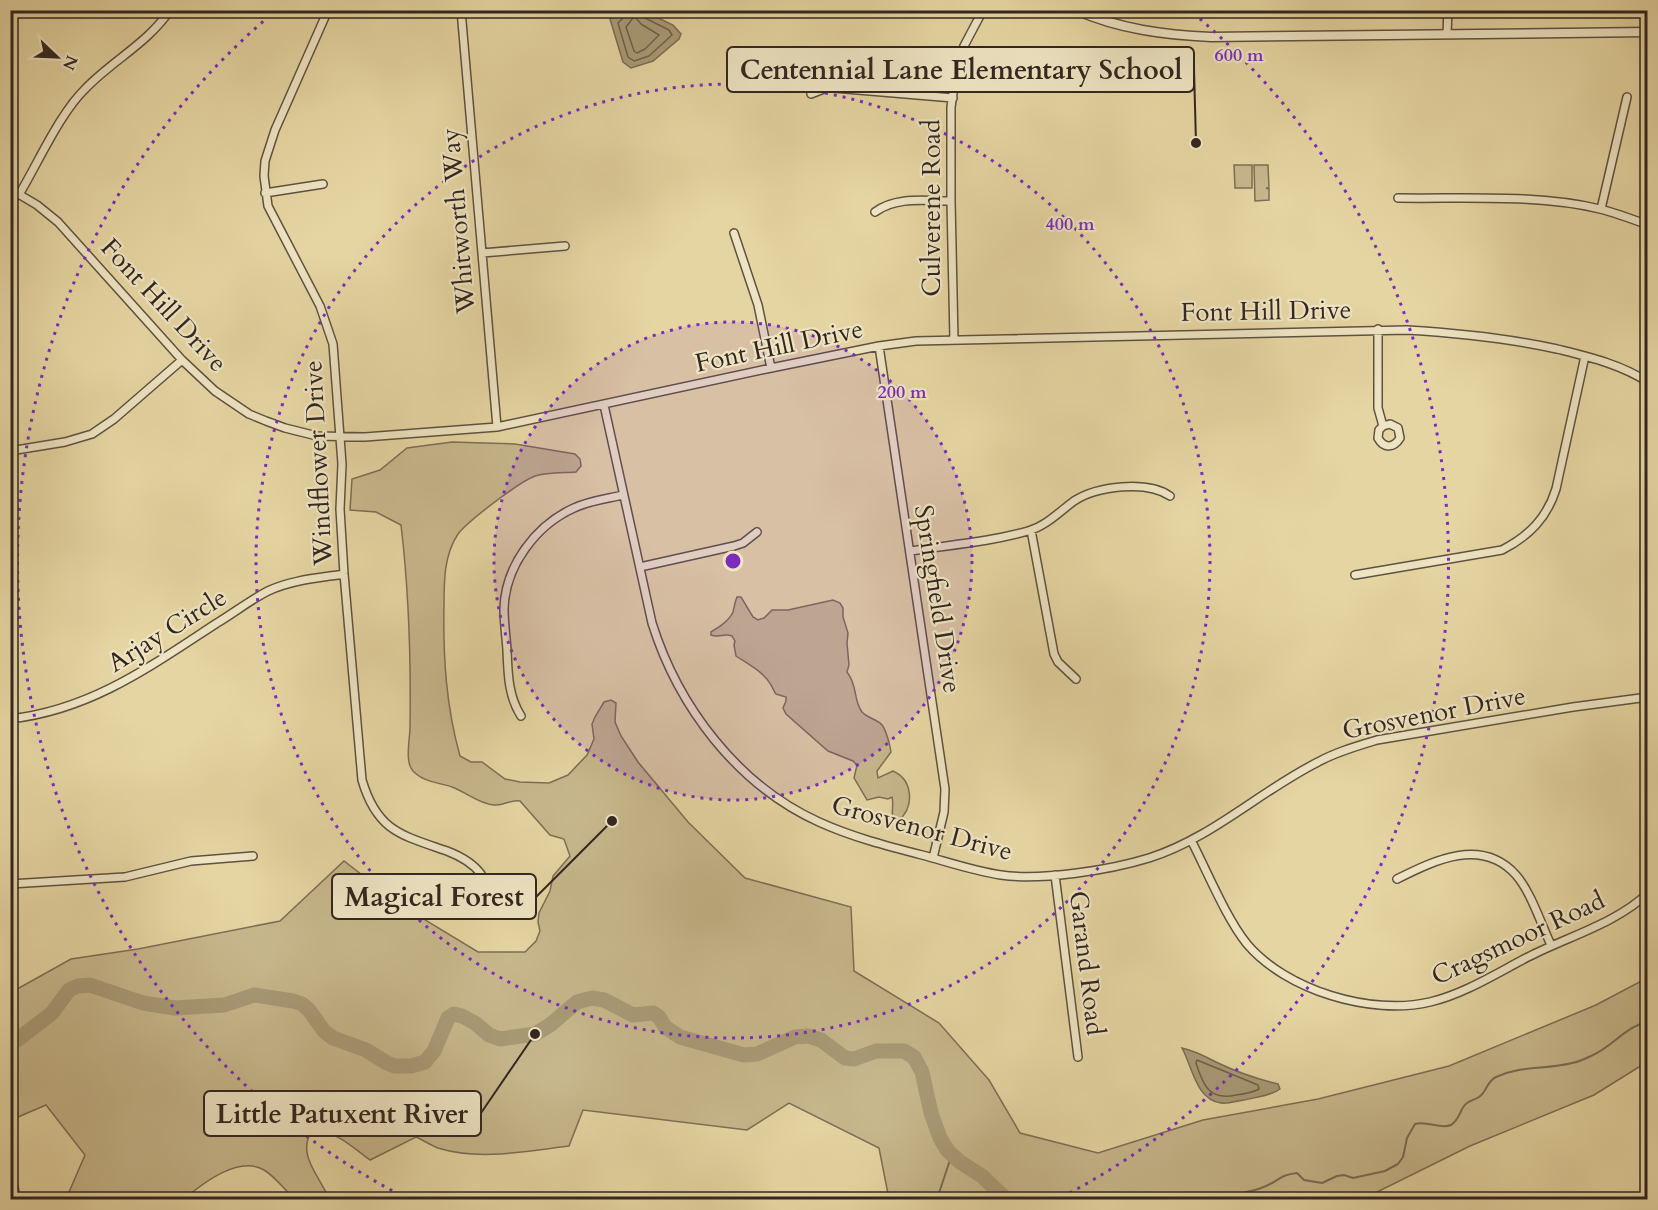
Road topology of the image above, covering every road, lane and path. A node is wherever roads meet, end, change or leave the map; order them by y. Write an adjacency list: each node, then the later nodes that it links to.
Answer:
1 (170, 10): 14 (street)
2 (328, 10): 15 (street, Windflower Drive)
3 (461, 10): 23 (street, Whitworth Way)
4 (983, 10): 11 (street, Culverene Road)
5 (1076, 10): 8 (street)
6 (1448, 10): 8 (street)
7 (1647, 32): 8 (street)
8 (1447, 34)
9 (811, 94): 11 (street)
10 (1627, 96): 18 (street)
11 (952, 98): 17 (street, Culverene Road)
12 (323, 184): 15 (street)
13 (10, 189): 14 (street, Font Hill Drive)
14 (20, 193): 28 (street, Font Hill Drive)
15 (265, 193): 34 (street, Windflower Drive)
16 (1398, 198): 18 (street)
17 (951, 201): 19 (street); 25 (street, Culverene Road)
18 (1601, 209): 20 (street)
19 (874, 212)
20 (1647, 225)
21 (734, 233): 29 (street)
22 (565, 246): 23 (street)
23 (482, 254): 33 (street, Whitworth Way)
24 (1378, 329): 25 (street, Font Hill Drive); 27 (street, Font Hill Drive); 32 (street)
25 (954, 340): 26 (street, Font Hill Drive)
26 (879, 346): 29 (street, Font Hill Drive); 40 (street, Springfield Drive)
27 (1585, 356): 30 (street, Font Hill Drive); 43 (street)
28 (182, 360): 34 (street, Font Hill Drive); 35 (street)
29 (771, 368): 31 (street, Font Hill Drive)
30 (1647, 382)
31 (604, 405): 33 (street, Font Hill Drive); 36 (street, Grosvenor Drive)
32 (1383, 426)
33 (496, 427): 34 (street, Font Hill Drive)
34 (341, 437): 42 (street, Windflower Drive)
35 (10, 451)
36 (622, 495): 41 (street, Grosvenor Drive); 46 (street)
37 (1170, 496): 38 (street)
38 (1031, 530): 40 (street); 44 (street)
39 (757, 532): 41 (street)
40 (910, 551): 50 (street, Springfield Drive)
41 (640, 567): 50 (street, Grosvenor Drive)
42 (344, 574): 47 (street, Arjay Circle); 51 (street, Windflower Drive)
43 (1355, 575)
44 (1076, 680)
45 (1647, 698): 48 (street, Grosvenor Drive)
46 (521, 716)
47 (10, 719)
48 (1191, 840): 52 (street, Grosvenor Drive); 56 (street, Cragsmoor Road)
49 (253, 856): 54 (street)
50 (933, 858): 52 (street, Grosvenor Drive)
51 (481, 874)
52 (1055, 875): 57 (street, Garand Road)
53 (1398, 879): 56 (street)
54 (10, 884)
55 (1647, 893): 56 (street, Cragsmoor Road)
56 (1551, 945)
57 (1078, 1057)
58 (10, 1182): 59 (street)
59 (11, 1200)

